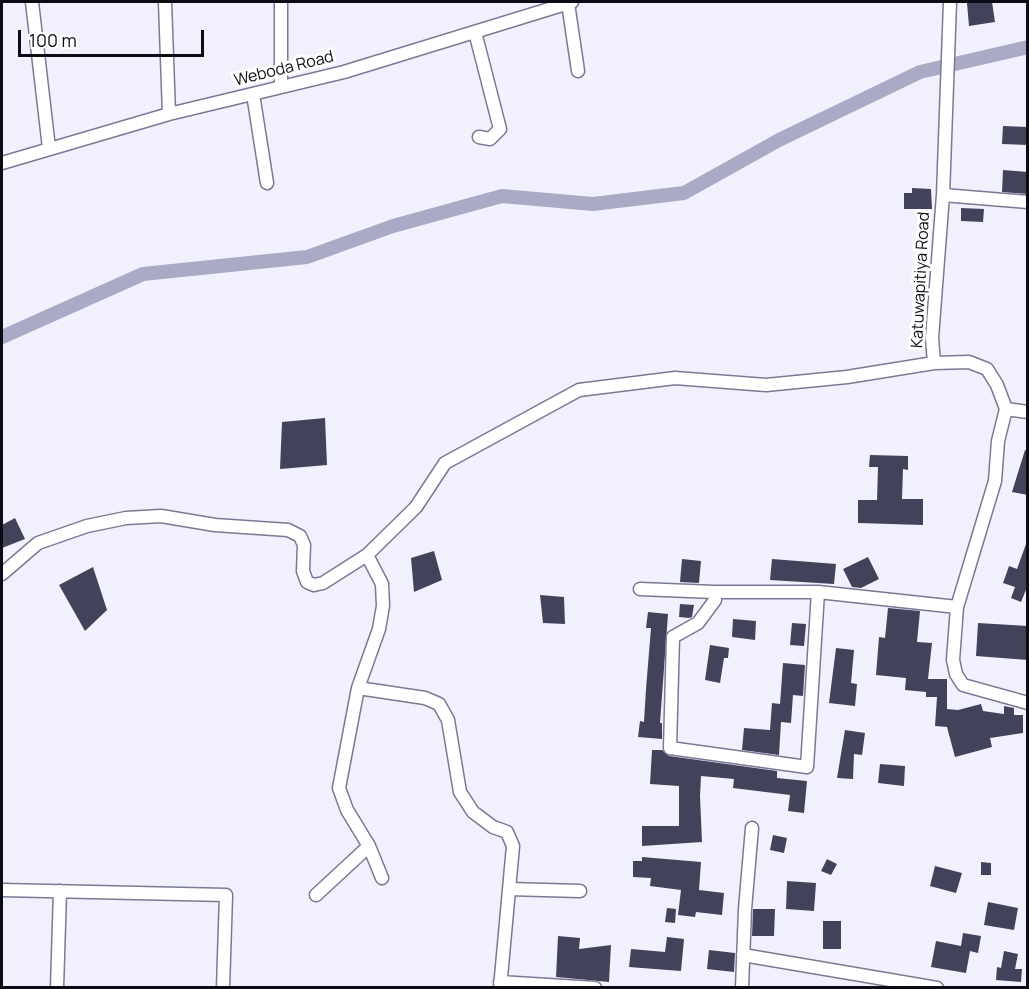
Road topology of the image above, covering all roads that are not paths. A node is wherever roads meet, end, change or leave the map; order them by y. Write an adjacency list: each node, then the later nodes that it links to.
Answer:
1 (32, 2): 12 (street)
2 (165, 2): 10 (street)
3 (281, 2): 8 (street)
4 (950, 2): 15 (street, Katuwapitiya Road)
5 (565, 3): 6 (street, Weboda Road); 7 (street)
6 (475, 32): 8 (street, Weboda Road); 11 (street)
7 (578, 71)
8 (281, 87): 9 (street, Weboda Road)
9 (253, 94): 10 (street, Weboda Road); 14 (street)
10 (169, 114): 12 (street, Weboda Road)
11 (479, 137)
12 (49, 148): 13 (street, Weboda Road)
13 (2, 163)
14 (267, 183)
15 (943, 195): 16 (street); 17 (street, Katuwapitiya Road)
16 (1028, 202)
17 (934, 363): 18 (street, Katuwapitiya Road); 20 (street)
18 (1006, 409): 19 (street); 25 (street)
19 (1028, 412)
20 (368, 555): 21 (street); 26 (street)
21 (2, 574)
22 (640, 589): 23 (street)
23 (714, 592): 24 (street); 24 (street)
24 (818, 592): 25 (street)
25 (957, 607): 27 (street)
26 (358, 688): 29 (street); 31 (street)
27 (1028, 702)
28 (752, 828): 36 (street)
29 (369, 846): 30 (street); 35 (street)
30 (382, 878)
31 (509, 889): 34 (street); 37 (street)
32 (2, 890): 33 (street)
33 (60, 891): 38 (street); 39 (street)
34 (580, 891)
35 (316, 895)
36 (743, 955): 41 (street); 42 (street)
37 (500, 985): 40 (street)
38 (57, 987)
39 (223, 987)
40 (595, 987)
41 (742, 987)
42 (937, 987)

